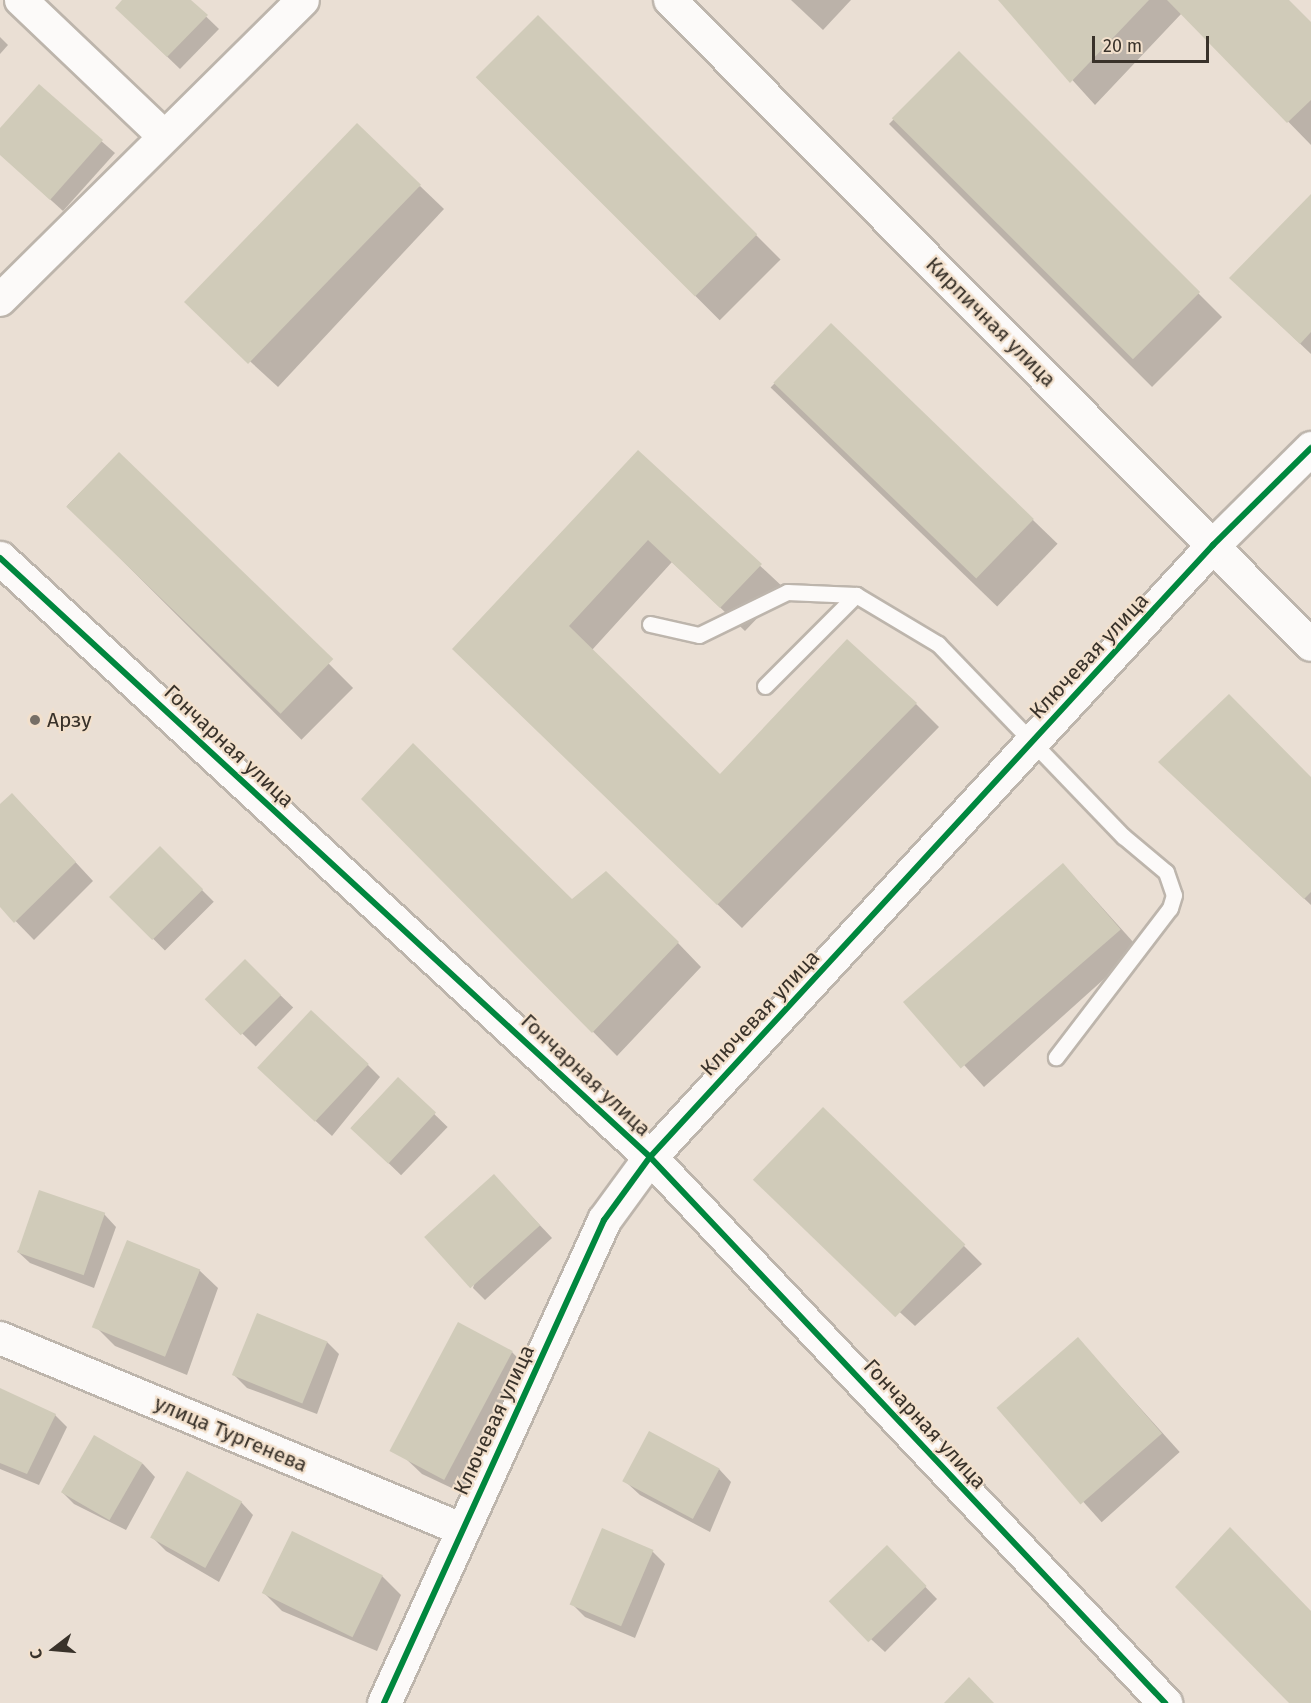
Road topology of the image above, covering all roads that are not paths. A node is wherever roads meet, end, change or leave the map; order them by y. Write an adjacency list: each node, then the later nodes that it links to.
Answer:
1 (21, 0): 4 (street)
2 (303, 0): 4 (street)
3 (670, 0): 7 (street, Кирпичная улица)
4 (164, 136): 5 (street)
5 (0, 300)
6 (1311, 448): 7 (street, Ключевая улица)
7 (1214, 545): 11 (street, Кирпичная улица); 13 (street, Ключевая улица)
8 (0, 558): 15 (street, Гончарная улица)
9 (855, 596): 10 (lane); 12 (lane); 13 (lane)
10 (650, 624)
11 (1311, 645)
12 (765, 686)
13 (1031, 744): 14 (lane); 15 (street, Ключевая улица)
14 (1056, 1057)
15 (650, 1157): 17 (street, Ключевая улица); 19 (street, Гончарная улица)
16 (0, 1338): 17 (street, улица Тургенева)
17 (461, 1530): 18 (street, Ключевая улица)
18 (384, 1703)
19 (1165, 1703)

